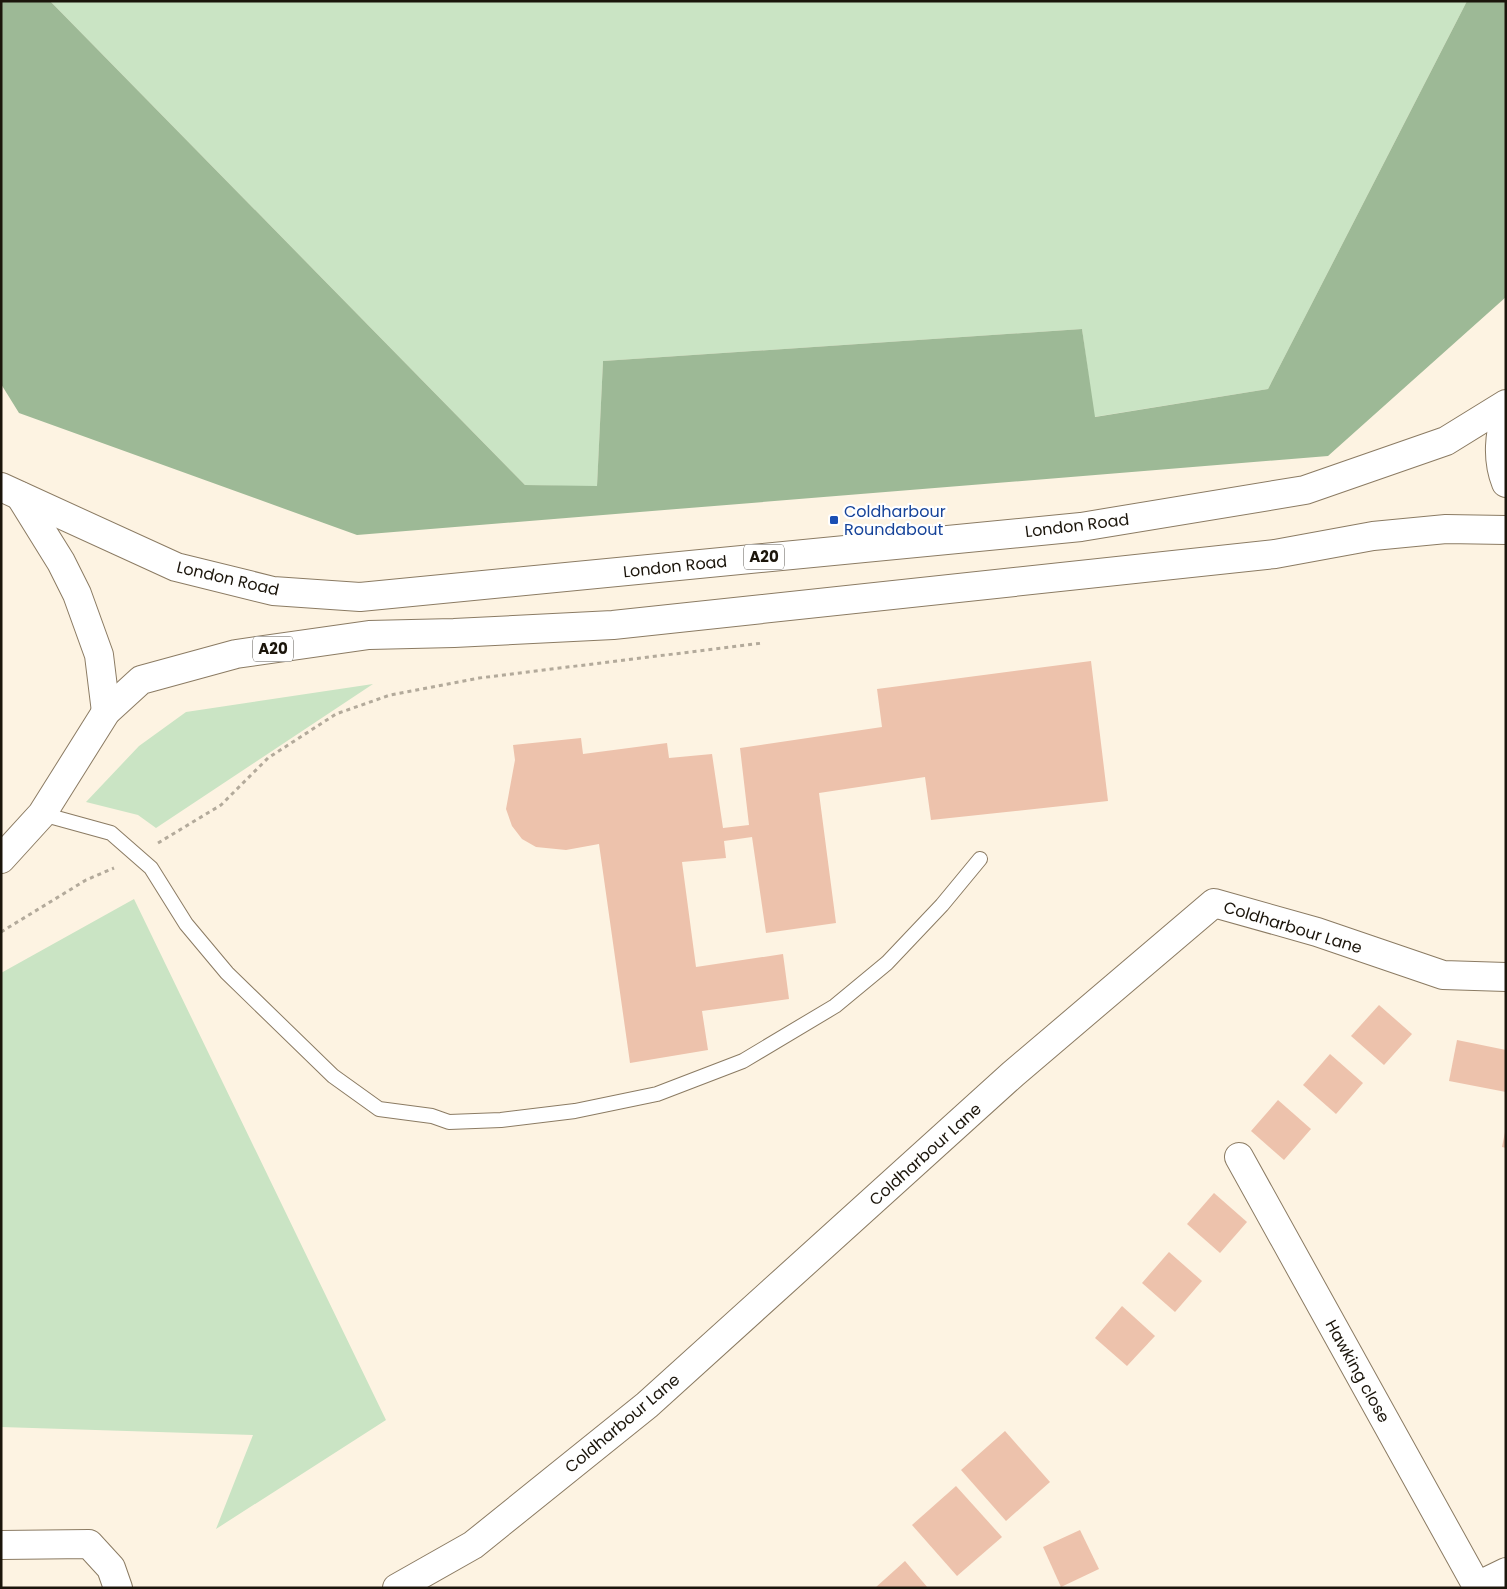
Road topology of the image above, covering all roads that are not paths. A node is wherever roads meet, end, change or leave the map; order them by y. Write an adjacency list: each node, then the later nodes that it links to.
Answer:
1 (1506, 404): 4 (main road, London Road / A20)
2 (1506, 409): 3 (main road)
3 (1506, 483)
4 (10, 491): 6 (main road)
5 (1506, 530): 6 (main road, A20)
6 (106, 712): 7 (main road)
7 (42, 814): 8 (main road); 9 (lane)
8 (1, 859)
9 (980, 860)
10 (1506, 977): 16 (main road, Coldharbour Lane)
11 (1239, 1157): 14 (main road, Hawking close)
12 (1, 1545): 15 (main road)
13 (1506, 1572): 14 (main road)
14 (1478, 1587)
15 (118, 1588)
16 (397, 1588)

